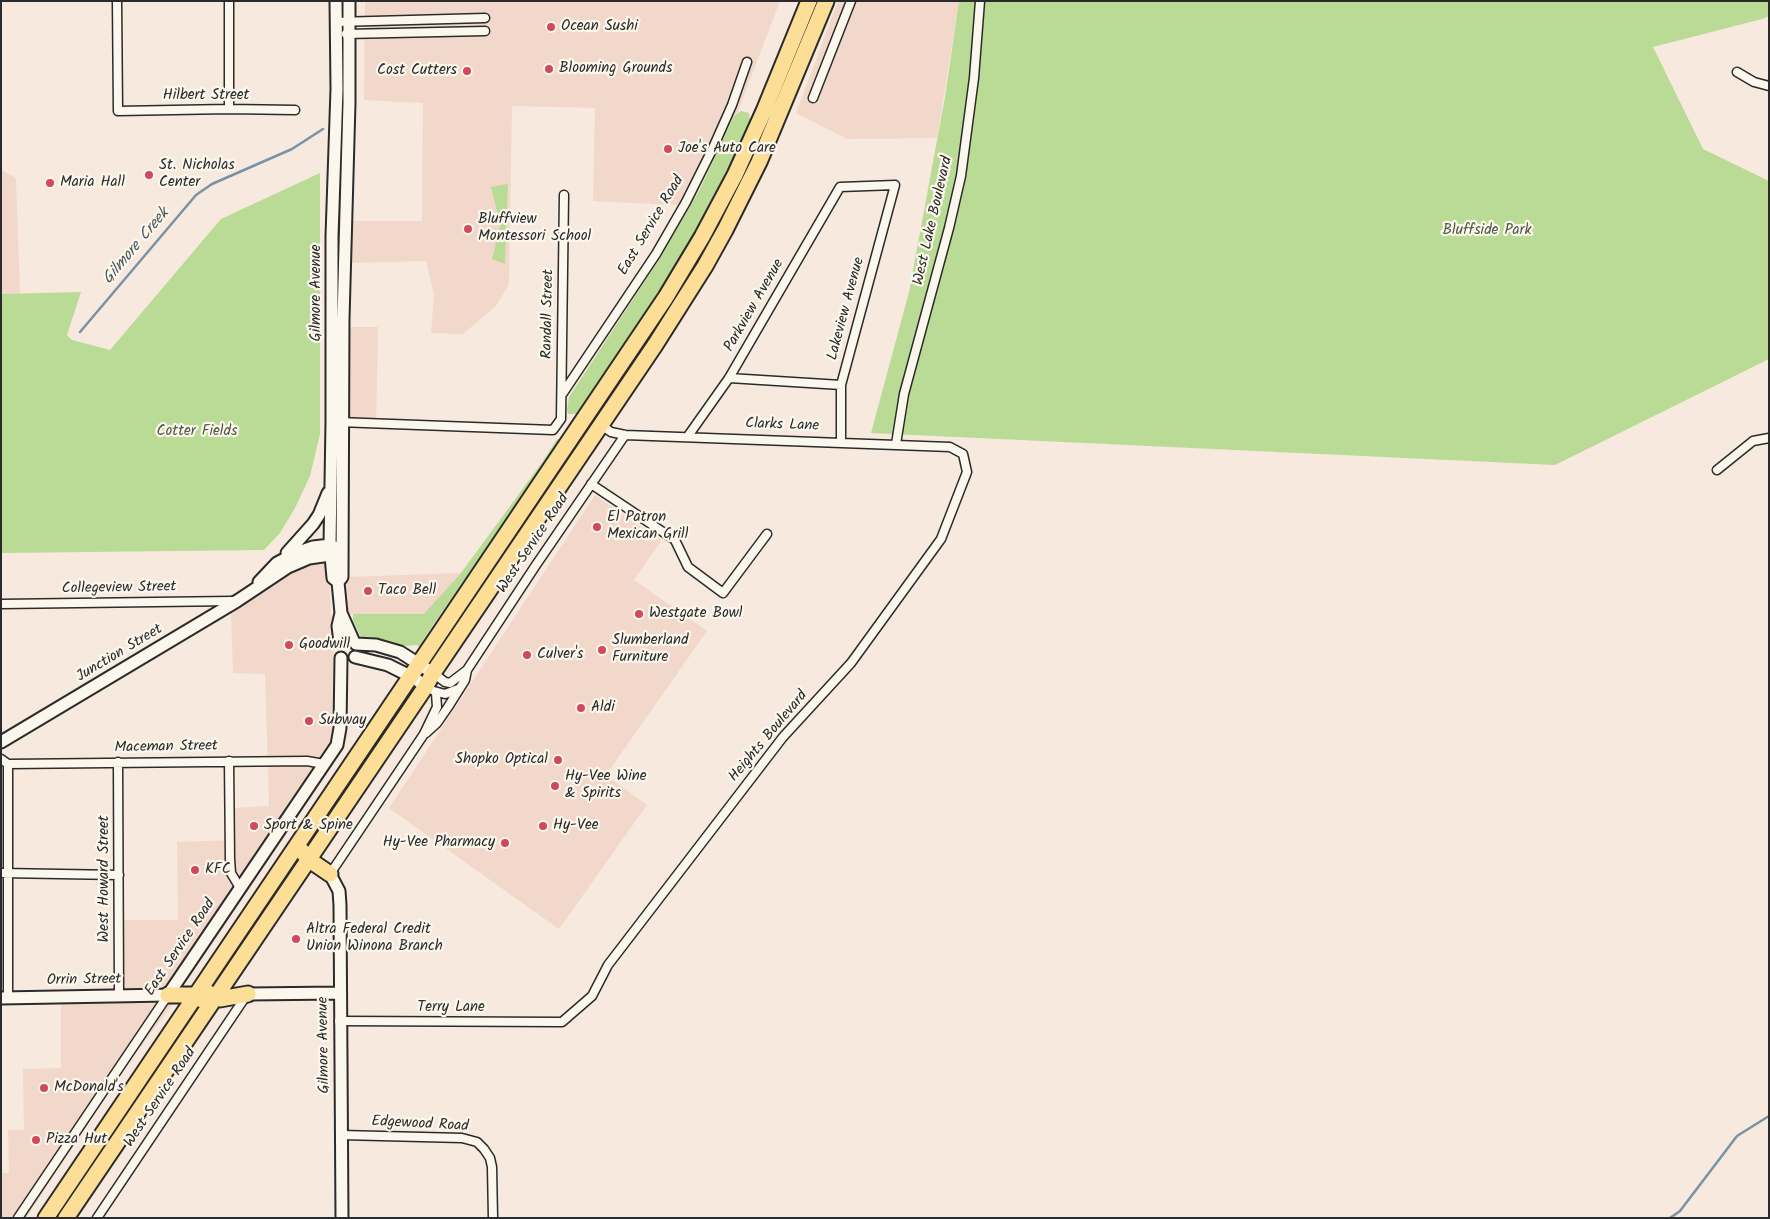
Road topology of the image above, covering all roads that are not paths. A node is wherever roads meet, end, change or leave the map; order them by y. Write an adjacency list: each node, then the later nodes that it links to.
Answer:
1 (117, 1): 18 (street, Hilbert Street)
2 (229, 1): 18 (street)
3 (336, 1): 11 (street, Gilmore Avenue)
4 (349, 1): 10 (street, Gilmore Avenue)
5 (809, 1): 25 (highway)
6 (826, 1): 27 (highway)
7 (851, 1): 17 (street)
8 (980, 1): 32 (street, West Lake Boulevard)
9 (485, 18): 10 (street)
10 (349, 22): 11 (street); 13 (street, Gilmore Avenue)
11 (336, 27): 13 (street); 26 (street, Gilmore Avenue)
12 (485, 31): 13 (street)
13 (350, 34): 26 (street, Gilmore Avenue)
14 (747, 62): 24 (street, East Service Road)
15 (1737, 72): 16 (street)
16 (1769, 86)
17 (813, 98)
18 (230, 108): 19 (street, Hilbert Street)
19 (295, 110)
20 (895, 186): 22 (street, Parkview Avenue); 23 (street, Lakeview Avenue)
21 (564, 195): 24 (street, Randall Street)
22 (729, 378): 23 (street); 29 (street, Parkview Avenue)
23 (841, 385): 31 (street, Lakeview Avenue)
24 (562, 395): 26 (street, Randall Street)
25 (598, 398): 27 (highway); 49 (highway)
26 (337, 422): 35 (street, Gilmore Avenue); 38 (street, Gilmore Avenue)
27 (601, 425): 28 (street, Clarks Lane); 51 (highway)
28 (625, 435): 29 (street, Clarks Lane); 36 (street, West Service Road)
29 (688, 436): 31 (street, Clarks Lane)
30 (1769, 438): 34 (street)
31 (841, 442): 32 (street, Clarks Lane)
32 (896, 444): 33 (street, Clarks Lane)
33 (963, 454): 80 (street, Heights Boulevard)
34 (1717, 470)
35 (331, 484): 39 (street, Gilmore Avenue); 40 (street)
36 (591, 484): 37 (street); 50 (street, West Service Road)
37 (767, 534)
38 (342, 549): 39 (street, Junction Street); 41 (street, Gilmore Avenue)
39 (330, 550): 40 (street, Junction Street); 41 (street, Gilmore Avenue); 42 (street, Junction Street)
40 (279, 561): 42 (street, Junction Street)
41 (338, 582): 45 (street, Gilmore Avenue)
42 (253, 590): 43 (street, Junction Street)
43 (237, 601): 44 (street, Collegeview Street); 54 (street, Junction Street)
44 (1, 604)
45 (341, 612): 46 (street, Gilmore Avenue); 47 (street, Gilmore Avenue)
46 (340, 642): 47 (street); 48 (street, Gilmore Avenue)
47 (355, 642): 48 (street, Gilmore Avenue); 49 (street)
48 (350, 658): 49 (street); 58 (street, East Service Road)
49 (416, 670): 51 (street); 59 (highway)
50 (466, 670): 51 (street, West Service Road); 52 (street, West Service Road)
51 (432, 684): 52 (street); 53 (street, West Service Road); 60 (highway)
52 (459, 689): 53 (street, West Service Road)
53 (424, 734): 64 (street, West Service Road)
54 (1, 742)
55 (4, 761): 57 (street, Maceman Street); 63 (street)
56 (229, 761): 57 (street, Maceman Street); 58 (street, Maceman Street); 67 (street)
57 (118, 762): 65 (street, West Howard Street)
58 (324, 764): 67 (street, East Service Road)
59 (301, 840): 61 (highway); 62 (highway)
60 (318, 845): 62 (highway); 64 (highway)
61 (292, 854): 66 (highway); 68 (highway)
62 (308, 859): 64 (highway); 66 (highway)
63 (5, 873): 65 (street); 75 (street)
64 (330, 874): 70 (street, Gilmore Avenue)
65 (119, 875): 74 (street, West Howard Street)
66 (295, 878): 69 (highway)
67 (240, 888): 72 (street, East Service Road)
68 (210, 974): 73 (highway); 76 (highway)
69 (230, 975): 71 (highway); 76 (highway)
70 (339, 993): 71 (street); 78 (street, Gilmore Avenue)
71 (248, 994): 76 (highway); 87 (street, West Service Road)
72 (168, 995): 73 (highway); 74 (street, Orrin Street); 79 (highway); 84 (street, East Service Road)
73 (196, 995): 77 (highway); 79 (highway)
74 (119, 996): 75 (street, Orrin Street)
75 (5, 998)
76 (215, 998): 77 (highway)
77 (201, 1019): 83 (highway)
78 (339, 1021): 80 (street, Terry Lane); 81 (street, Gilmore Avenue)
79 (178, 1022): 82 (highway)
80 (562, 1022)
81 (341, 1134): 88 (street, Gilmore Avenue); 89 (street, Edgewood Road)
82 (81, 1167): 83 (highway); 85 (highway)
83 (84, 1191): 86 (highway)
84 (18, 1218)
85 (46, 1218)
86 (66, 1218)
87 (97, 1218)
88 (342, 1218)
89 (493, 1218)

